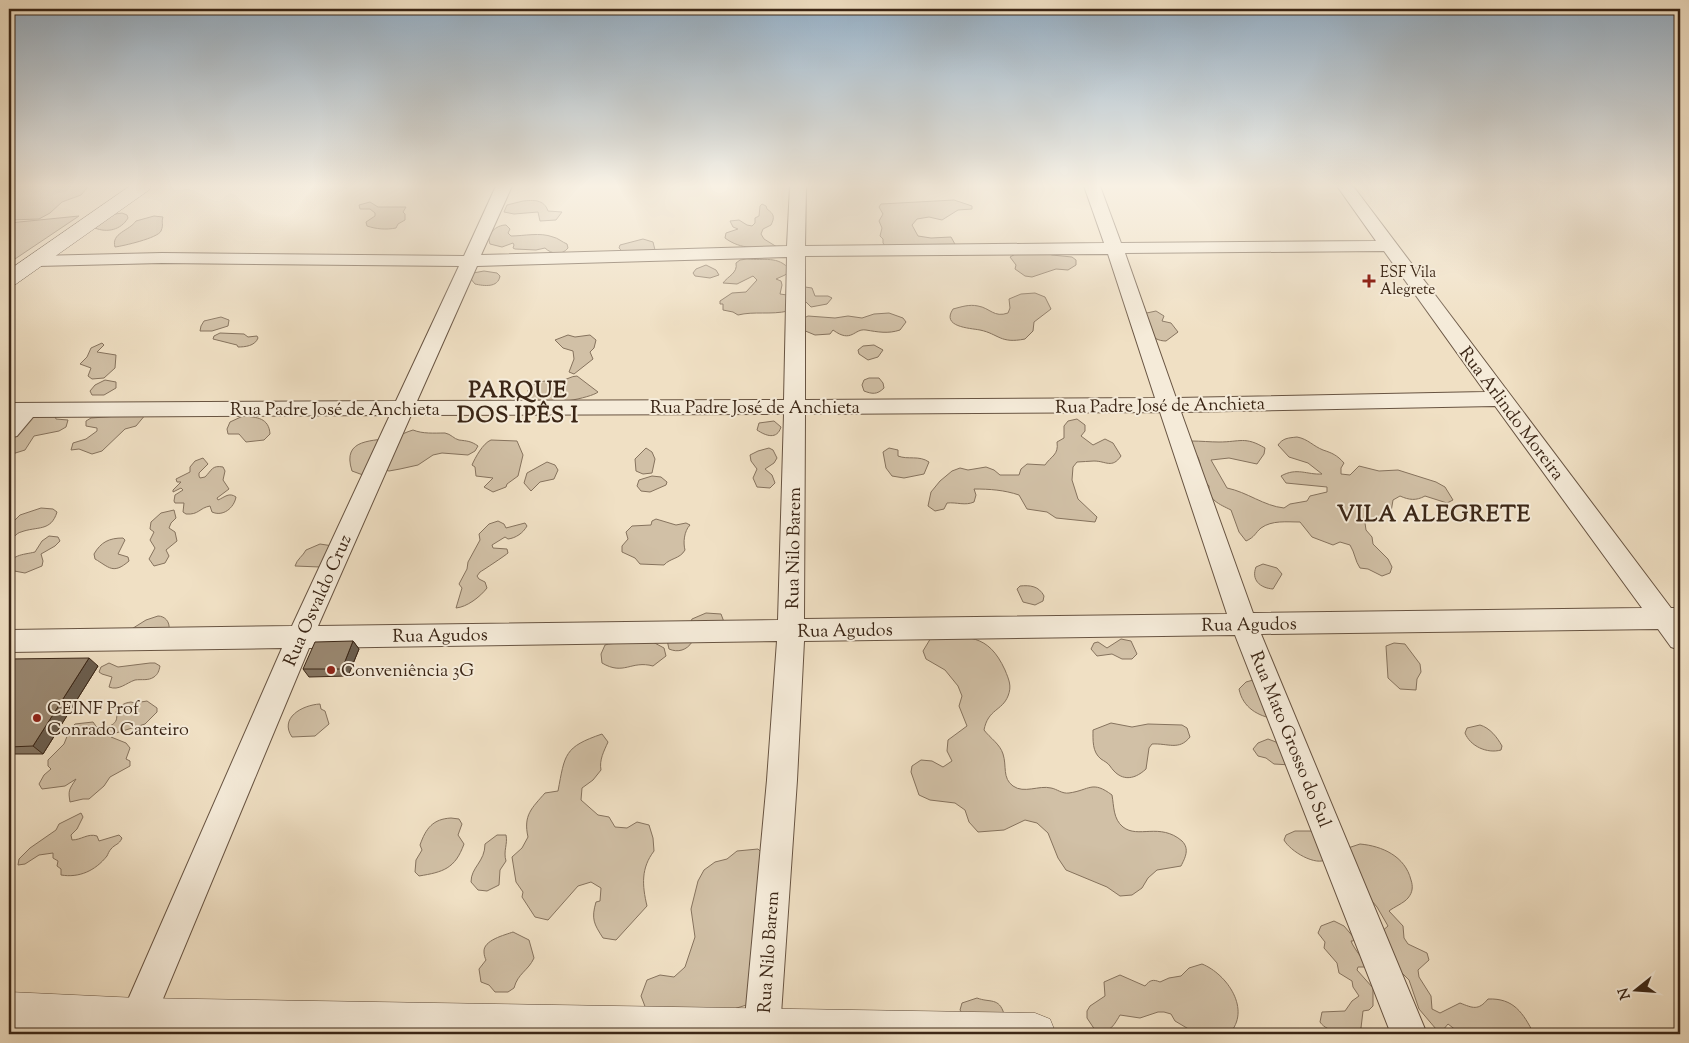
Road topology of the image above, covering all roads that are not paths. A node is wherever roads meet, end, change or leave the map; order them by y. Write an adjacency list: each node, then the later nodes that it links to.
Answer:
1 (73, 235): 9 (street)
2 (483, 235): 10 (street, Rua Osvaldo Cruz)
3 (796, 235): 8 (street, Rua Nilo Barem)
4 (1110, 235): 7 (street, Rua Mato Grosso do Sul)
5 (1380, 235): 6 (street, Rua Arlindo Moreira)
6 (1388, 246): 7 (street); 12 (street, Rua Arlindo Moreira)
7 (1115, 249): 8 (street); 13 (street, Rua Mato Grosso do Sul)
8 (795, 251): 10 (street); 14 (street, Rua Nilo Barem)
9 (36, 261): 10 (street); 11 (street)
10 (471, 261): 15 (street, Rua Osvaldo Cruz)
11 (9, 280)
12 (1500, 399): 13 (street, Rua Padre José de Anchieta); 18 (street, Rua Arlindo Moreira)
13 (1166, 405): 14 (street, Rua Padre José de Anchieta); 19 (street, Rua Mato Grosso do Sul)
14 (796, 407): 15 (street, Rua Padre José de Anchieta); 20 (street, Rua Nilo Barem)
15 (404, 408): 16 (street, Rua Padre José de Anchieta); 21 (street, Rua Osvaldo Cruz)
16 (18, 410): 17 (street)
17 (9, 431)
18 (1672, 618): 19 (street, Rua Agudos); 22 (street, Rua Arlindo Moreira)
19 (1244, 624): 20 (street, Rua Agudos); 28 (street, Rua Mato Grosso do Sul)
20 (791, 631): 21 (street, Rua Agudos); 26 (street, Rua Nilo Barem)
21 (300, 637): 23 (street, Rua Agudos); 25 (street, Rua Osvaldo Cruz)
22 (1680, 639)
23 (9, 641)
24 (9, 1012): 25 (street)
25 (138, 1018): 26 (street)
26 (770, 1031): 27 (street)
27 (1036, 1034)
28 (1409, 1034)

